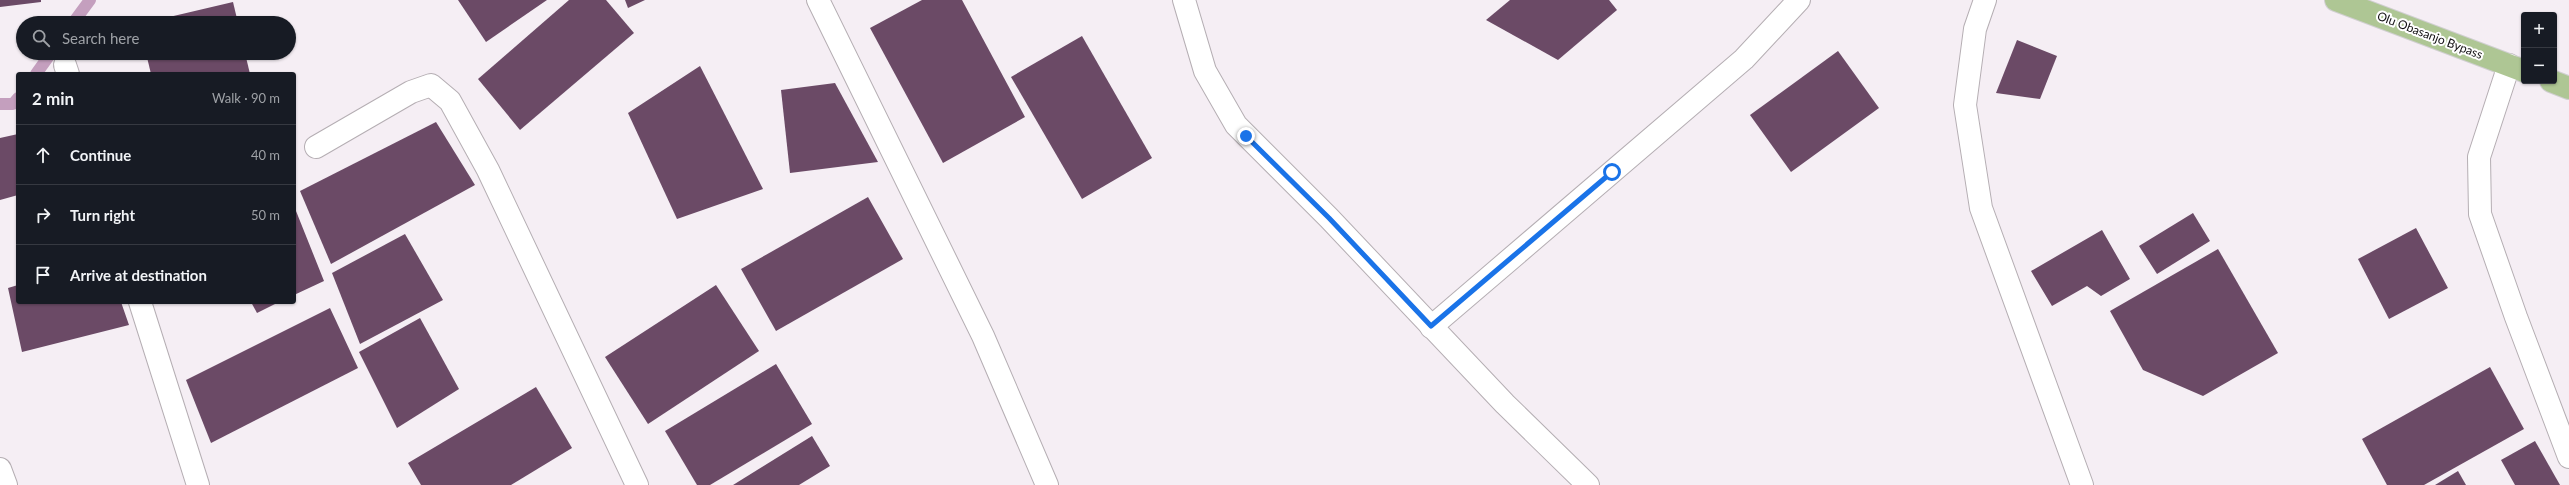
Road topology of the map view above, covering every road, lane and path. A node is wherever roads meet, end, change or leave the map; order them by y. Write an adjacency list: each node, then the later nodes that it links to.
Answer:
1 (818, 0): 17 (street)
2 (1184, 0): 11 (street)
3 (1799, 0): 11 (street)
4 (1985, 0): 19 (street)
5 (2336, 0): 6 (main road, Olu Obasanjo Bypass)
6 (2517, 68): 12 (street)
7 (2557, 83): 8 (main road)
8 (2569, 88)
9 (316, 147): 16 (street)
10 (141, 304): 15 (street)
11 (1431, 326): 18 (street)
12 (2569, 457)
13 (0, 469): 14 (street)
14 (6, 485)
15 (198, 485)
16 (637, 485)
17 (1047, 485)
18 (1588, 485)
19 (2082, 485)

